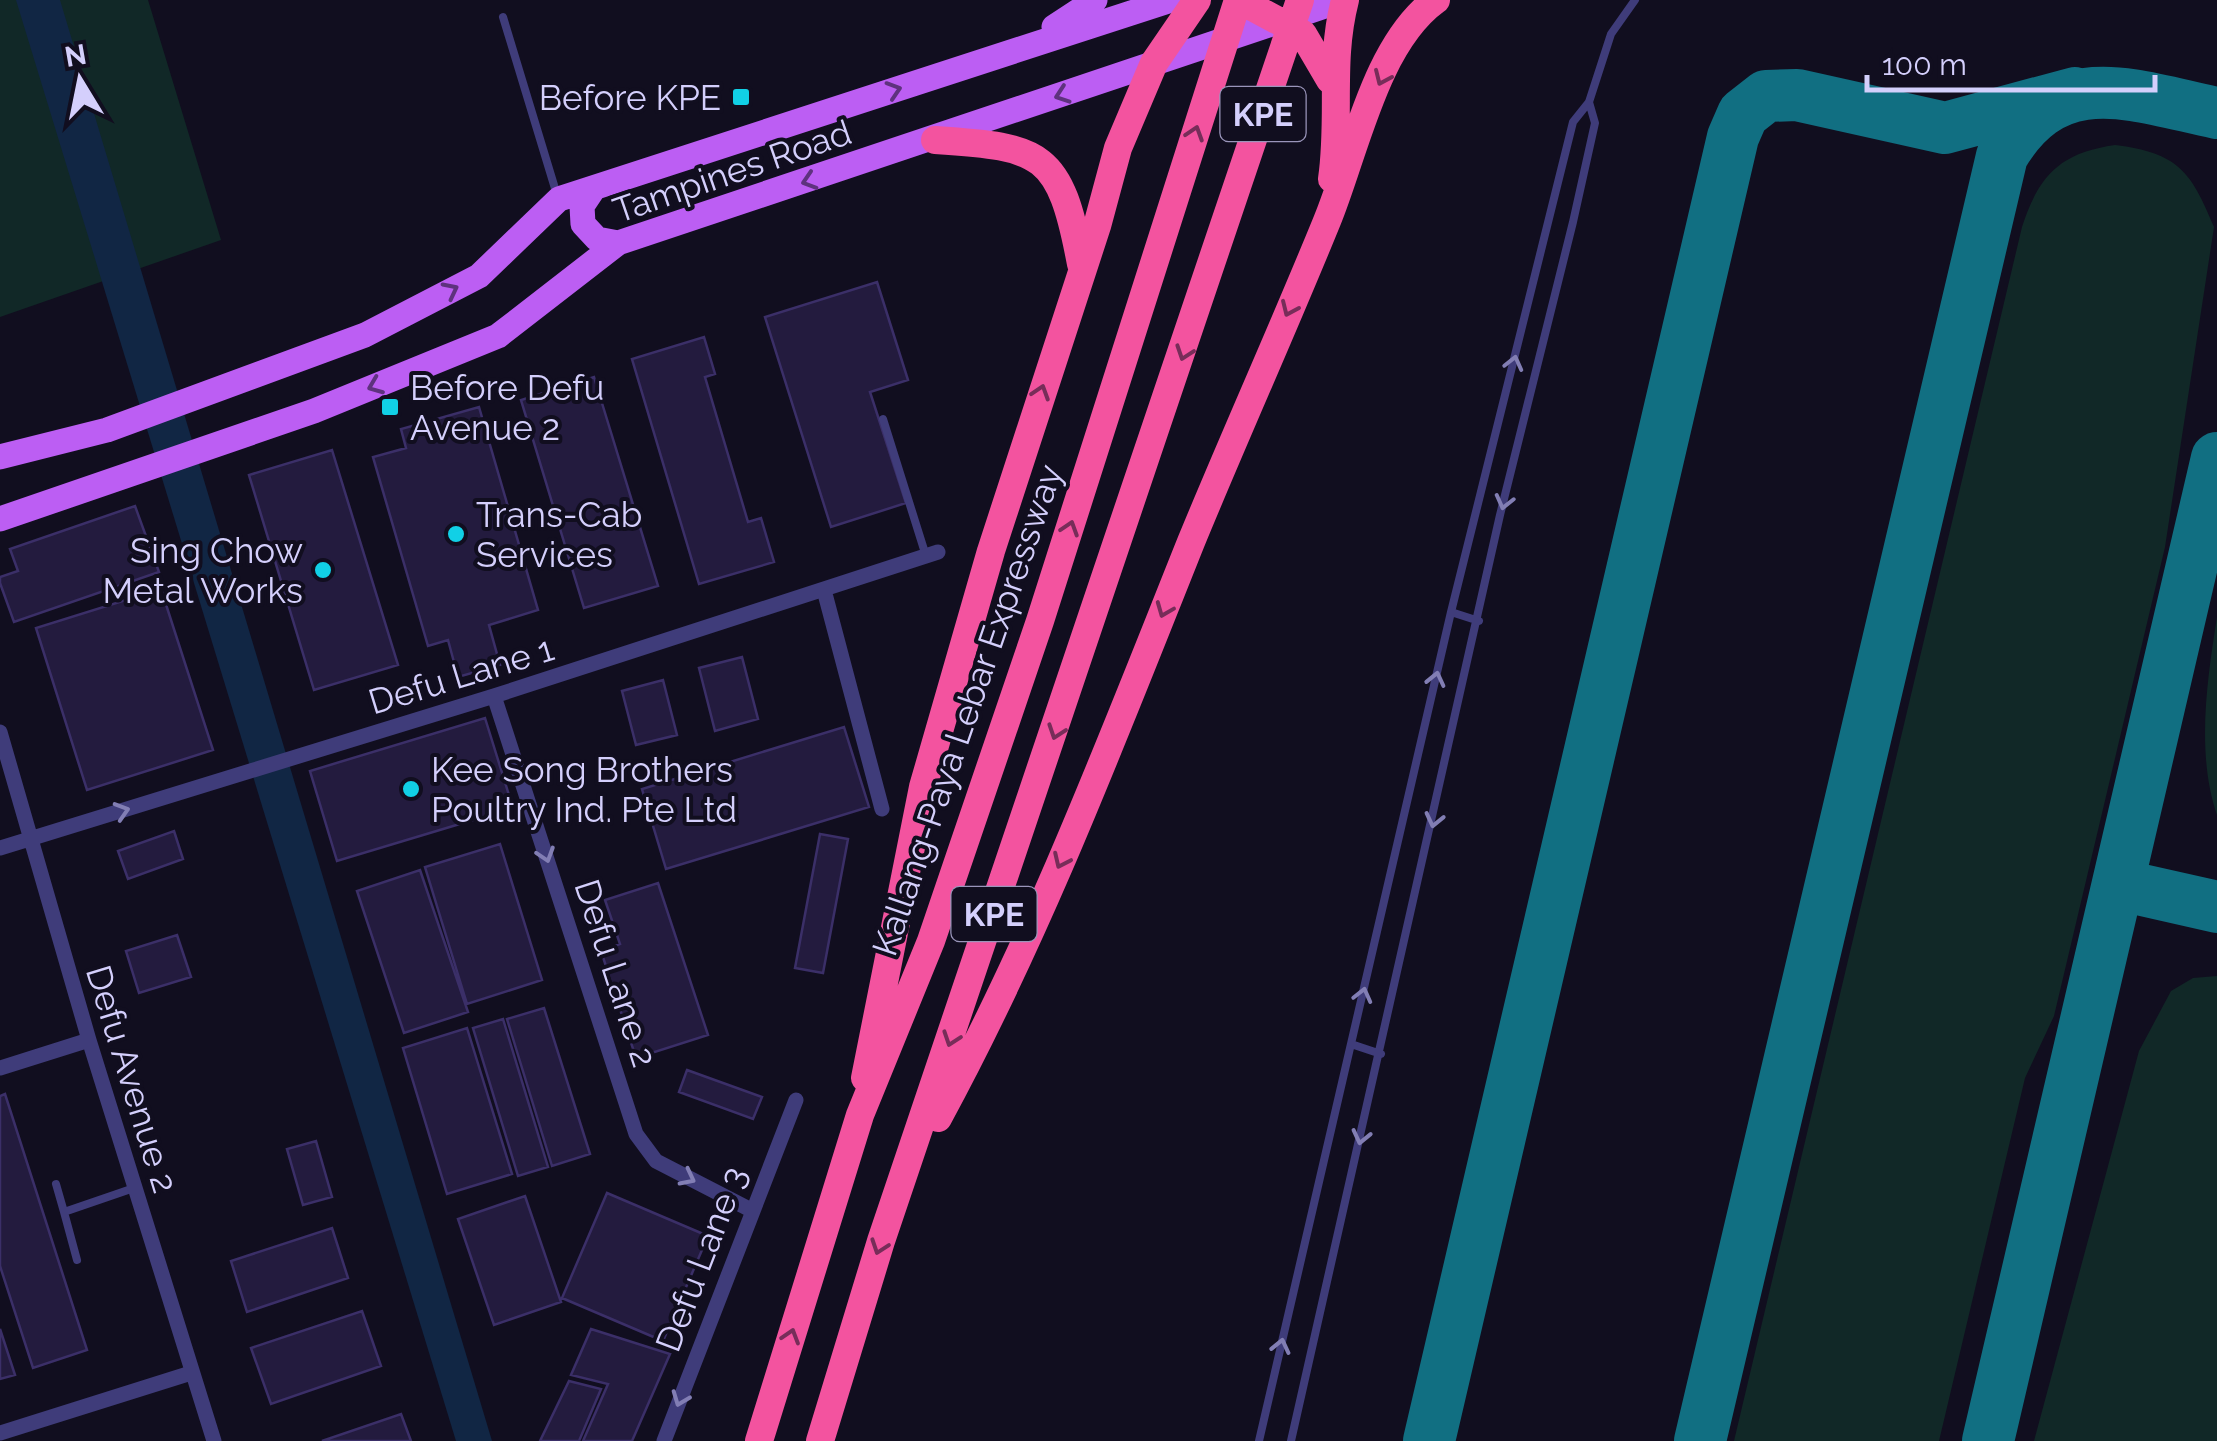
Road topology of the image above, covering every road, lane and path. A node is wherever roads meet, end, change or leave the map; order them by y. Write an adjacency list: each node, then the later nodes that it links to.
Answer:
1 (1095, 0): 10 (main road)
2 (1171, 0): 10 (main road, Tampines Road)
3 (1197, 0): 11 (highway)
4 (1239, 0): 8 (highway); 39 (highway, Kallang-Paya Lebar Expressway / KPE, one-way to 4)
5 (1344, 0): 8 (main road, Tampines Road); 12 (highway)
6 (1436, 0): 18 (highway, one-way to 18)
7 (1636, 0): 13 (lane)
8 (1291, 10): 11 (main road, Tampines Road); 12 (highway); 42 (highway, KPE, one-way to 42)
9 (502, 16): 16 (lane)
10 (1020, 48): 15 (main road, Tampines Road, one-way to 10)
11 (1154, 64): 14 (main road, Tampines Road, one-way to 14); 21 (highway)
12 (1333, 86): 18 (highway)
13 (1590, 102): 17 (lane); 19 (lane)
14 (935, 140): 20 (main road, Tampines Road, one-way to 20); 21 (highway)
15 (594, 188): 16 (main road, Tampines Road); 20 (main road)
16 (558, 200): 23 (main road, Tampines Road, one-way to 16)
17 (1550, 217): 19 (lane); 27 (lane, one-way to 17)
18 (1328, 220): 42 (highway, one-way to 42)
19 (1573, 222): 28 (lane, one-way to 28)
20 (618, 243): 24 (main road, Tampines Road, one-way to 24)
21 (1082, 265): 39 (highway, one-way to 21)
22 (883, 419): 25 (lane)
23 (0, 457)
24 (0, 519)
25 (932, 554): 26 (street, Defu Lane 1)
26 (824, 590): 29 (street, Defu Lane 1); 31 (street)
27 (1451, 612): 28 (lane); 35 (lane, one-way to 27)
28 (1478, 621): 36 (lane, one-way to 36)
29 (494, 696): 32 (street, Defu Lane 1, one-way to 29); 43 (street, Defu Lane 2, one-way to 43)
30 (0, 732): 32 (street, Defu Avenue 2)
31 (882, 809)
32 (29, 840): 33 (street, Defu Lane 1); 34 (street, Defu Avenue 2)
33 (0, 848)
34 (88, 1040): 37 (street); 41 (street, Defu Avenue 2)
35 (1351, 1044): 36 (lane); 52 (lane, one-way to 35)
36 (1381, 1054): 53 (lane, one-way to 53)
37 (0, 1068)
38 (796, 1100): 43 (street, Defu Lane 3)
39 (860, 1115): 50 (highway, Kallang-Paya Lebar Expressway / KPE, one-way to 39)
40 (56, 1184): 44 (lane)
41 (134, 1188): 44 (lane); 46 (street, Defu Avenue 2)
42 (900, 1188): 51 (highway, KPE, one-way to 51)
43 (751, 1210): 49 (street, Defu Lane 3, one-way to 49)
44 (64, 1212): 45 (lane)
45 (77, 1260)
46 (191, 1373): 47 (street); 48 (street, Defu Avenue 2)
47 (0, 1433)
48 (214, 1441)
49 (664, 1441)
50 (759, 1441)
51 (820, 1441)
52 (1259, 1441)
53 (1291, 1441)

